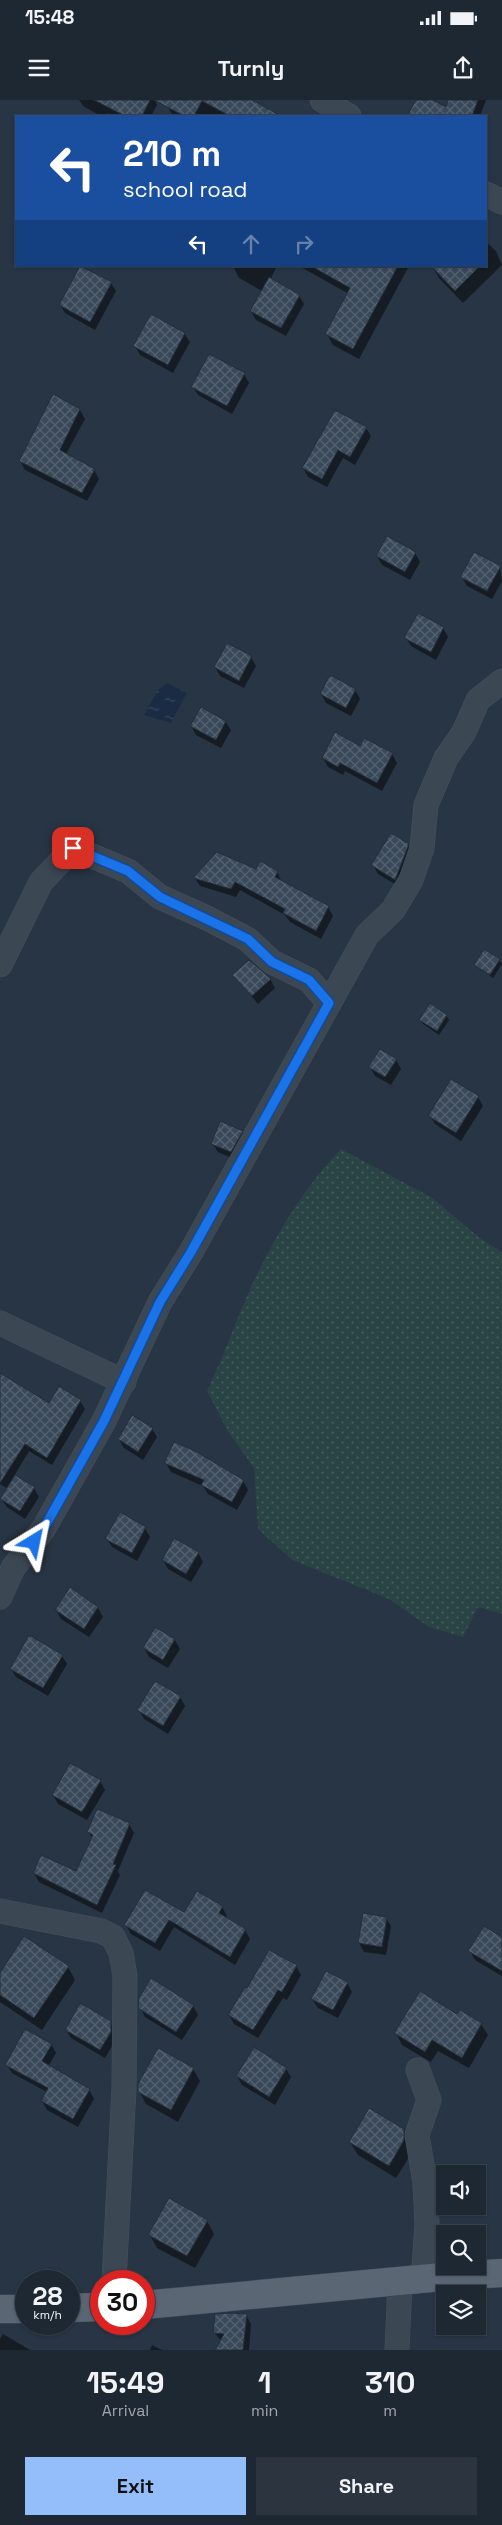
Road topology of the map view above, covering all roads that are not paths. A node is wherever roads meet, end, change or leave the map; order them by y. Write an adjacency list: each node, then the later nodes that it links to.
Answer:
1 (322, 100): 2 (street)
2 (347, 115)
3 (487, 194): 4 (street)
4 (502, 202)
5 (502, 680): 7 (street)
6 (0, 965): 7 (street)
7 (329, 1003): 9 (street)
8 (0, 1323): 9 (street)
9 (124, 1382): 10 (street)
10 (0, 1597)
11 (0, 1911): 13 (street)
12 (418, 2070): 15 (street)
13 (115, 2270)
14 (502, 2273): 15 (main road)
15 (411, 2281): 16 (main road); 19 (street)
16 (155, 2304)
17 (15, 2308): 18 (main road)
18 (0, 2309)
19 (397, 2350)

